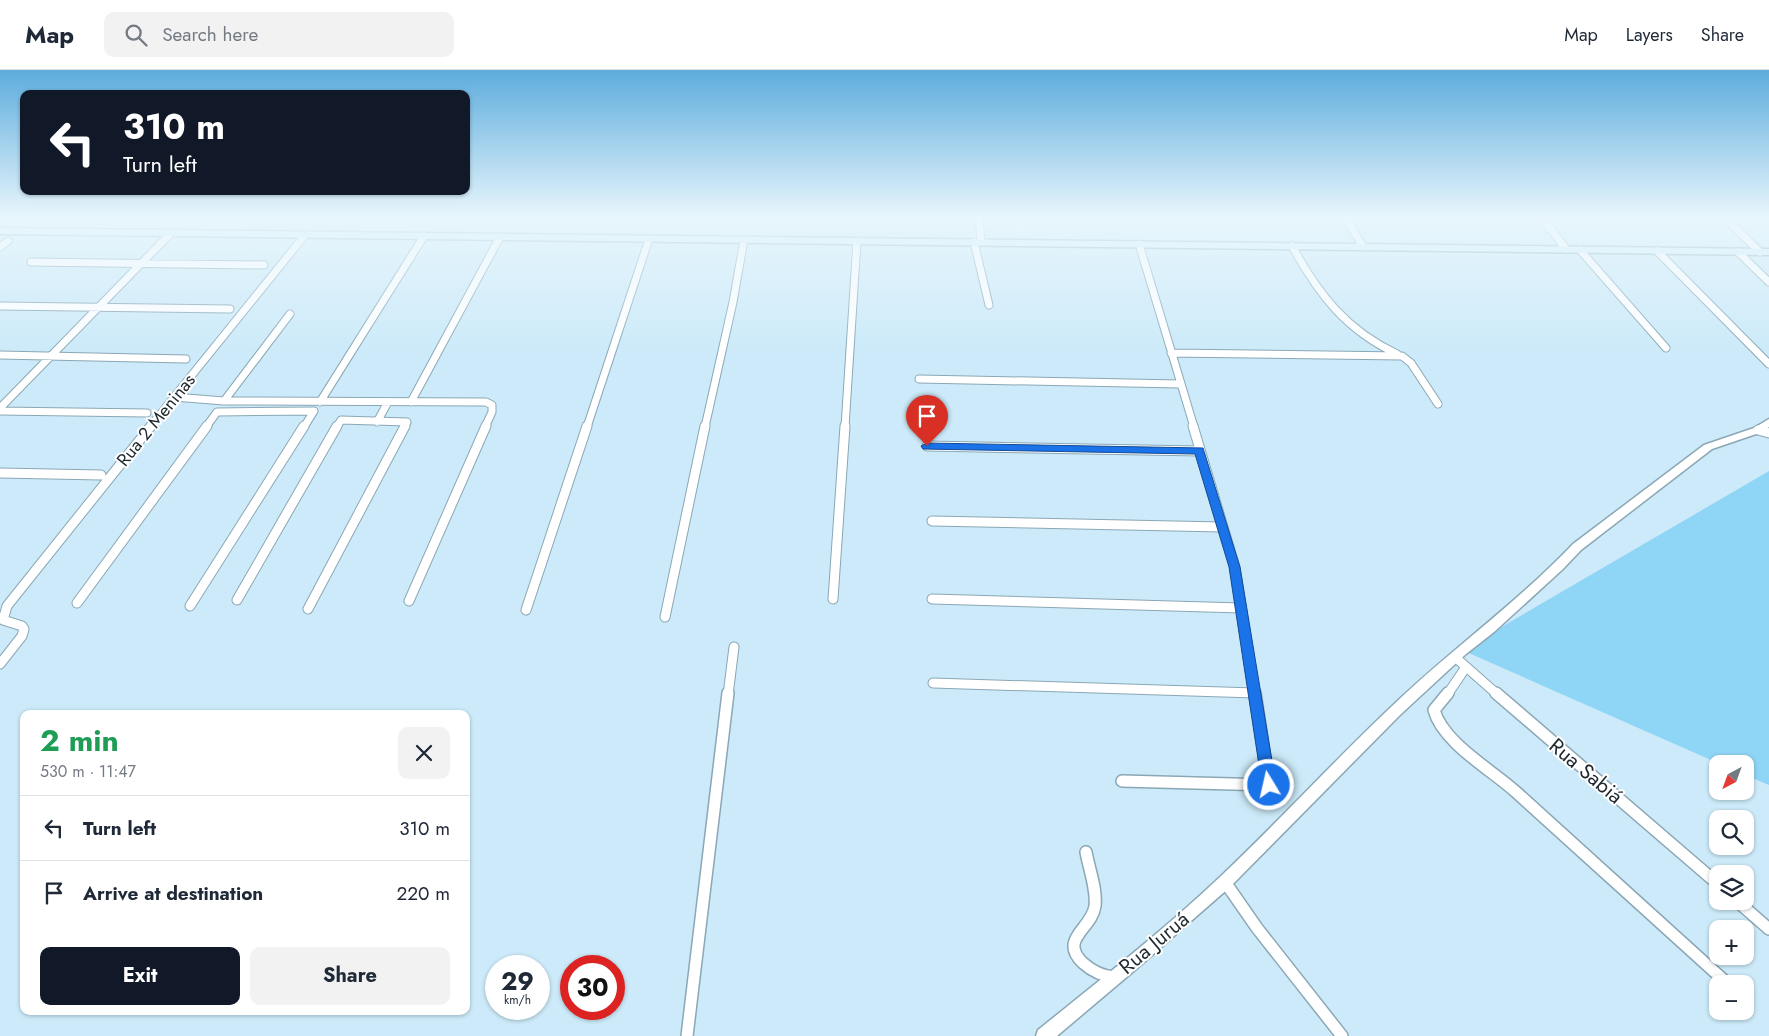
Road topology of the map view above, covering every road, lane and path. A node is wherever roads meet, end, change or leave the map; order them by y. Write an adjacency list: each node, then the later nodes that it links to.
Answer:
1 (90, 263): 14 (street)
2 (282, 263): 31 (street, Rua 2 Meninas)
3 (407, 263): 34 (street)
4 (486, 263): 36 (street)
5 (641, 263): 59 (street)
6 (740, 263): 60 (street)
7 (856, 263): 50 (street)
8 (981, 263): 17 (street)
9 (1144, 263): 23 (street)
10 (1302, 263): 26 (street)
11 (1591, 263): 22 (street)
12 (1669, 263): 28 (street)
13 (1749, 263): 16 (street)
14 (141, 264): 15 (street); 19 (street)
15 (264, 265)
16 (1769, 282)
17 (989, 305)
18 (0, 306): 19 (street)
19 (99, 307): 20 (street); 25 (street)
20 (230, 309)
21 (290, 314): 32 (street)
22 (1666, 348)
23 (1171, 353): 26 (street); 30 (street)
24 (0, 355): 25 (street)
25 (51, 356): 27 (street); 38 (street)
26 (1402, 356): 37 (street)
27 (186, 359)
28 (1769, 364)
29 (919, 379): 30 (street)
30 (1179, 384): 45 (street)
31 (174, 397): 32 (street); 55 (street, Rua 2 Meninas)
32 (224, 401): 33 (street)
33 (234, 401): 34 (street); 39 (street)
34 (320, 402): 35 (street)
35 (388, 402): 36 (street); 41 (street)
36 (411, 402): 53 (street)
37 (1438, 404)
38 (0, 410): 40 (street)
39 (225, 412): 54 (street); 56 (street)
40 (147, 413)
41 (377, 422): 52 (street); 58 (street)
42 (1769, 422): 43 (street, Rua Juruá)
43 (1764, 432): 62 (street, Rua Juruá)
44 (927, 446): 45 (street)
45 (1200, 451): 49 (street)
46 (0, 474): 47 (street)
47 (101, 476)
48 (932, 522): 49 (street)
49 (1223, 527): 57 (street)
50 (833, 599)
51 (932, 599): 57 (street)
52 (237, 600)
53 (409, 601)
54 (77, 603)
55 (4, 606): 63 (street)
56 (190, 606)
57 (1241, 608): 66 (street)
58 (308, 609)
59 (526, 610)
60 (665, 617)
61 (734, 647): 75 (street)
62 (1455, 657): 64 (street, Rua Sabiá); 70 (street, Rua Juruá)
63 (0, 664)
64 (1466, 667): 69 (street, Rua Sabiá); 73 (street)
65 (933, 683): 66 (street)
66 (1255, 694): 67 (street)
67 (1122, 781)
68 (1086, 852): 74 (street)
69 (1709, 876)
70 (1225, 882): 74 (street, Rua Juruá); 77 (street)
71 (1747, 910): 72 (street)
72 (1769, 929)
73 (1718, 975)
74 (1114, 977): 76 (street, Rua Juruá)
75 (687, 1036)
76 (1044, 1036)
77 (1342, 1036)

